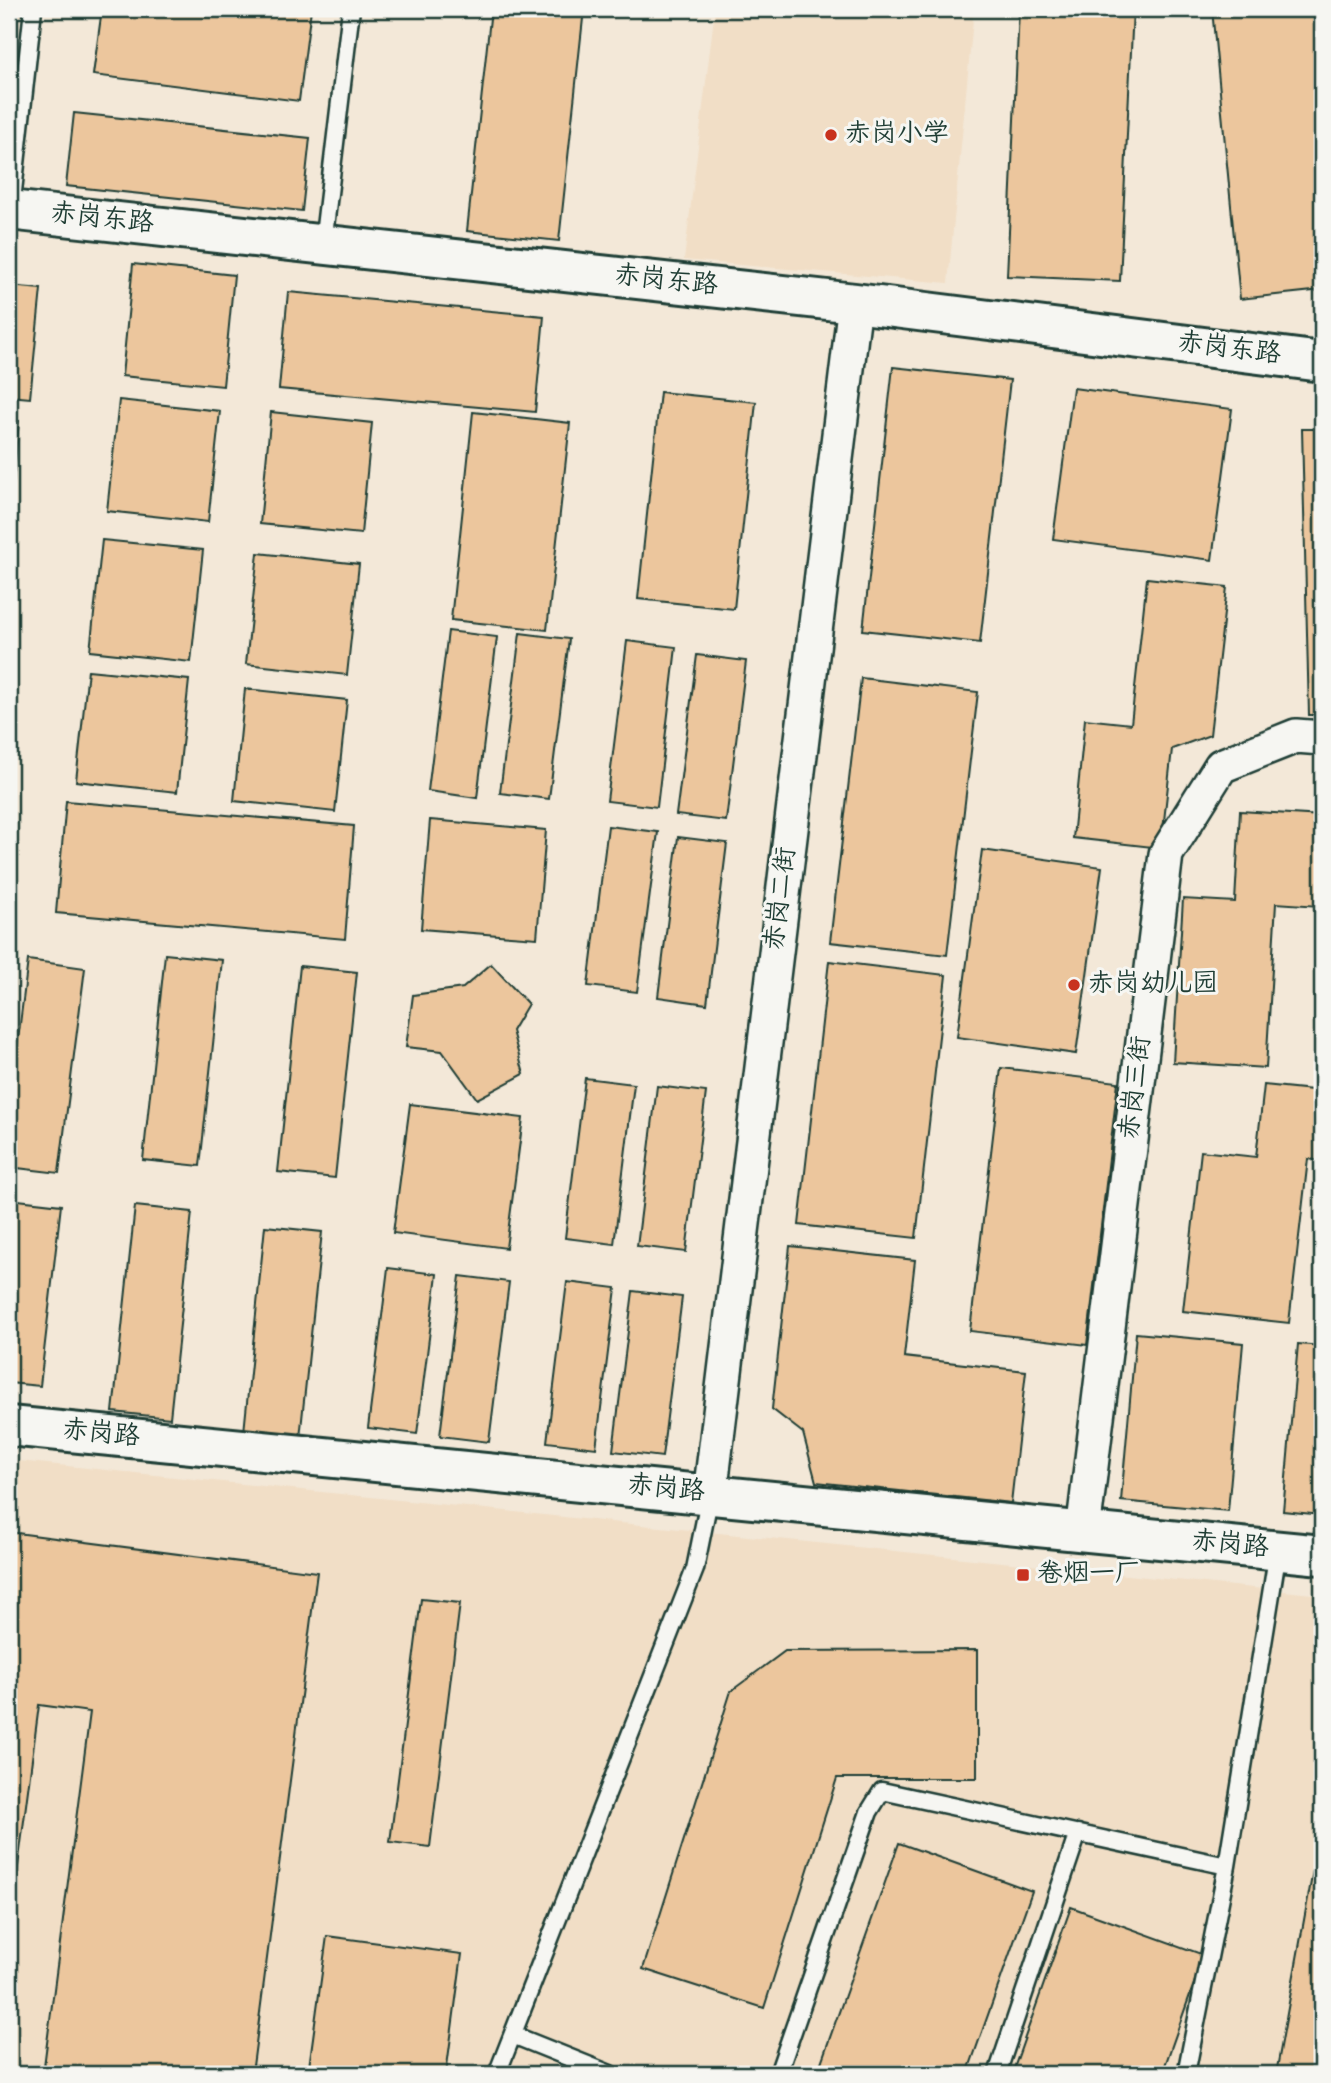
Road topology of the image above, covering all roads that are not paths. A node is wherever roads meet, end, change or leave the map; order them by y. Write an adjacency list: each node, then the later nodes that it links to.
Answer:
1 (33, 9): 3 (lane)
2 (351, 9): 4 (lane)
3 (10, 210): 4 (main road, 赤岗东路)
4 (323, 244): 5 (main road, 赤岗东路)
5 (855, 303): 6 (main road, 赤岗东路); 9 (street, 赤岗二街)
6 (1322, 362)
7 (1322, 738): 10 (street, 赤岗三街)
8 (9, 1426): 9 (main road, 赤岗路)
9 (710, 1494): 10 (main road, 赤岗路); 15 (lane)
10 (1083, 1532): 11 (main road, 赤岗路)
11 (1278, 1551): 12 (main road, 赤岗路); 14 (lane)
12 (1322, 1555)
13 (1078, 1833): 14 (lane); 18 (lane); 19 (lane)
14 (1227, 1866): 20 (lane)
15 (513, 2035): 16 (lane); 17 (lane)
16 (497, 2074)
17 (610, 2074)
18 (778, 2074)
19 (997, 2074)
20 (1186, 2074)

